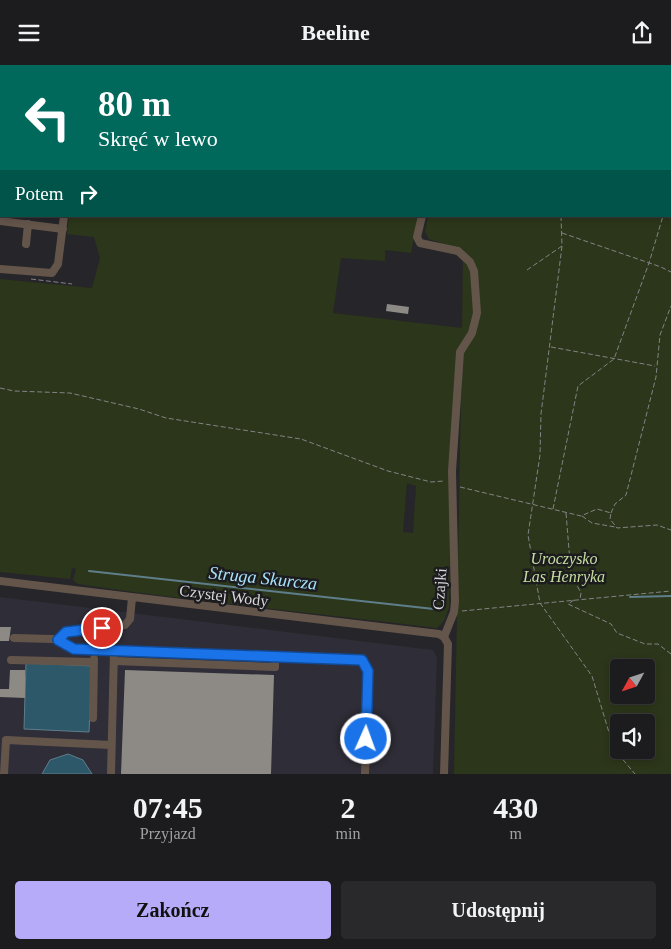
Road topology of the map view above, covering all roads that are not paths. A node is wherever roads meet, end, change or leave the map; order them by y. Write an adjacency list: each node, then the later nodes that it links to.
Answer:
1 (64, 217): 5 (street)
2 (422, 217): 10 (street, Czajki)
3 (0, 221): 4 (street)
4 (28, 224): 5 (street); 6 (street)
5 (63, 229): 7 (street)
6 (26, 244)
7 (0, 269)
8 (0, 581): 9 (street, Czystej Wody)
9 (132, 598): 10 (street, Czystej Wody); 12 (street)
10 (444, 637): 28 (street)
11 (14, 638): 12 (street)
12 (58, 640): 13 (street)
13 (94, 650): 14 (street); 20 (street)
14 (114, 651): 15 (street); 19 (street)
15 (173, 653): 16 (street); 21 (street)
16 (224, 654): 17 (street); 22 (street)
17 (275, 656): 22 (street); 27 (street)
18 (11, 660): 20 (street)
19 (114, 661): 21 (street); 24 (street)
20 (94, 663): 23 (street)
21 (174, 663): 22 (street)
22 (224, 665)
23 (93, 718)
24 (111, 745): 25 (street); 26 (street)
25 (4, 774)
26 (111, 774)
27 (365, 774)
28 (444, 774)

